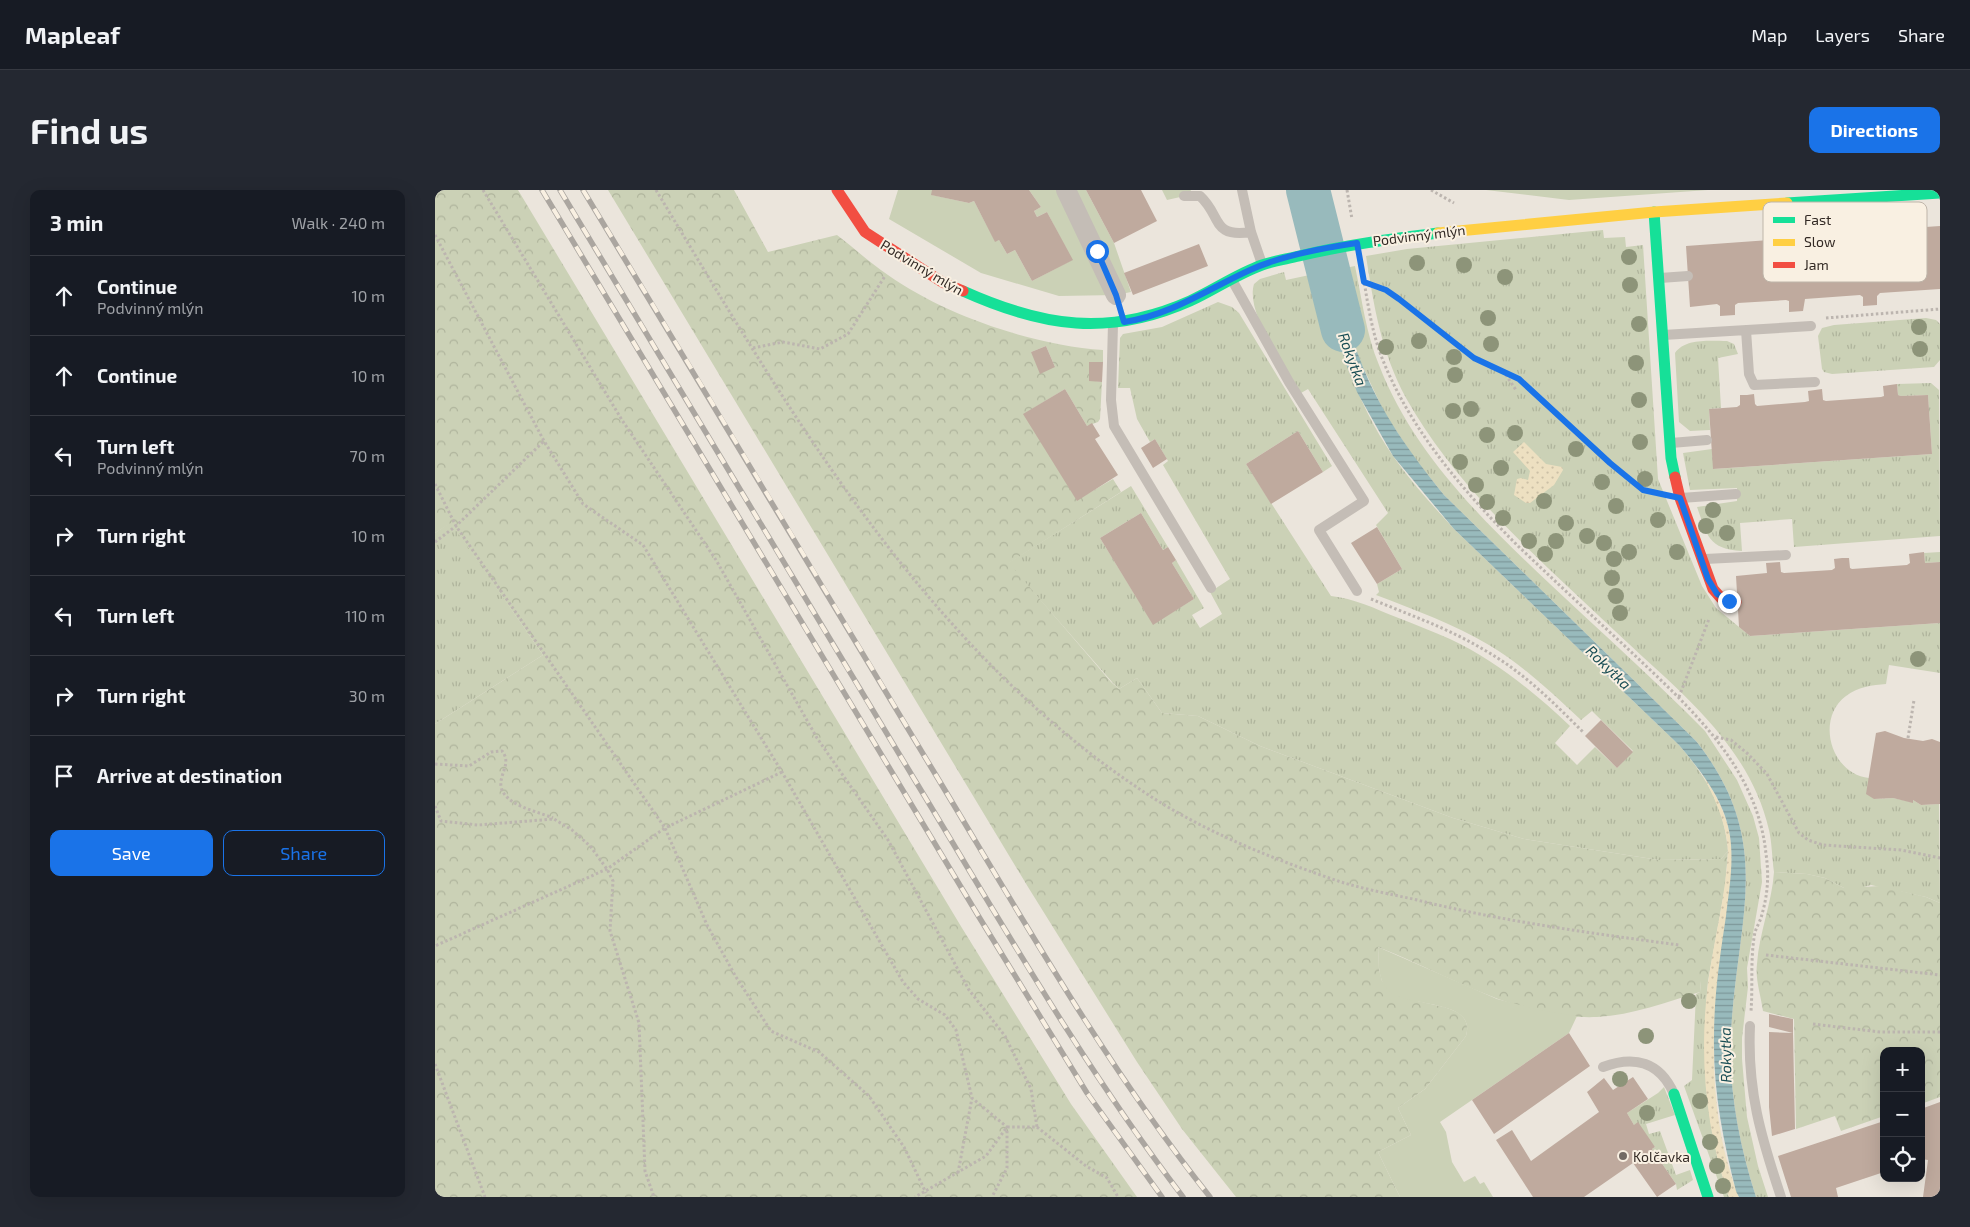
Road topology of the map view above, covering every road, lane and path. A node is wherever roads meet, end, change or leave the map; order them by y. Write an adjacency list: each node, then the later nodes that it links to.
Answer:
1 (483, 190): 69 (path)
2 (656, 190): 27 (path)
3 (837, 190): 16 (street, Podvinný mlýn)
4 (1066, 190): 23 (street)
5 (1243, 190): 13 (lane)
6 (1431, 190): 11 (path)
7 (1940, 193): 9 (street, Podvinný mlýn)
8 (1184, 196): 13 (lane)
9 (1805, 202)
10 (1763, 205): 12 (street, Podvinný mlýn)
11 (1462, 208)
12 (1654, 212): 15 (street, Podvinný mlýn); 19 (street)
13 (1251, 232): 17 (lane)
14 (435, 235): 32 (path)
15 (1354, 243): 17 (street, Podvinný mlýn); 21 (path)
16 (898, 255): 23 (street, Podvinný mlýn); 27 (path)
17 (1262, 265): 20 (street, Podvinný mlýn)
18 (1688, 276): 19 (lane)
19 (1659, 278): 26 (street)
20 (1232, 279): 23 (street, Podvinný mlýn); 43 (lane)
21 (1364, 282): 28 (path); 45 (path)
22 (1940, 309): 24 (path)
23 (1119, 312): 41 (lane)
24 (1811, 326): 25 (lane)
25 (1746, 330): 26 (lane); 29 (lane)
26 (1663, 335): 33 (street)
27 (752, 348): 57 (path)
28 (1504, 372): 30 (path); 36 (path)
29 (1815, 382)
30 (1516, 390)
31 (1707, 440): 33 (lane)
32 (543, 441): 37 (path); 51 (path)
33 (1670, 443): 36 (street)
34 (435, 484): 37 (path)
35 (1736, 494): 36 (lane)
36 (1680, 498): 40 (street)
37 (456, 526): 38 (path); 54 (path)
38 (435, 542)
39 (1786, 554): 40 (lane)
40 (1701, 559): 42 (street)
41 (1211, 588)
42 (1713, 589): 44 (street); 45 (path)
43 (1357, 591): 47 (path)
44 (1736, 602)
45 (1679, 697): 48 (path)
46 (1914, 700): 49 (path)
47 (1583, 732)
48 (1716, 737): 55 (path); 62 (path)
49 (1908, 738)
50 (435, 764): 53 (path)
51 (782, 772): 54 (path); 67 (path)
52 (435, 806): 53 (path)
53 (554, 819): 56 (path)
54 (665, 828): 56 (path); 71 (path)
55 (1940, 858)
56 (607, 869): 58 (path); 74 (path)
57 (1679, 945)
58 (435, 946)
59 (1766, 955): 60 (path)
60 (1940, 975)
61 (1813, 1024): 63 (path)
62 (1749, 1026): 79 (lane)
63 (1940, 1032)
64 (435, 1064): 73 (path)
65 (1603, 1067): 66 (lane)
66 (1674, 1094): 78 (street)
67 (972, 1098): 68 (path); 70 (path)
68 (1007, 1127): 69 (path); 70 (path); 76 (path)
69 (1037, 1127): 72 (path)
70 (958, 1173): 71 (path)
71 (926, 1193): 75 (path)
72 (1114, 1195): 77 (path)
73 (485, 1197)
74 (654, 1197)
75 (915, 1197)
76 (992, 1197)
77 (1119, 1197)
78 (1708, 1197)
79 (1781, 1197)

